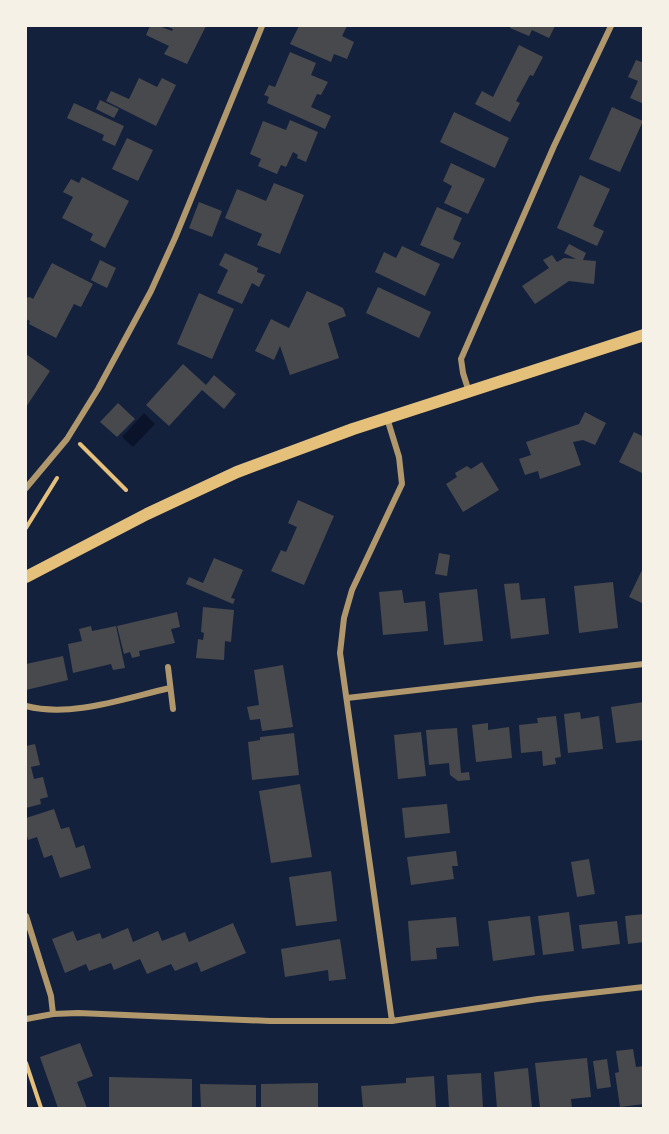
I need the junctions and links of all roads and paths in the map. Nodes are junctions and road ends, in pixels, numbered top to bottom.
1 (262, 26) edge
2 (610, 26) edge
3 (644, 335) edge
4 (469, 392) junction
5 (387, 417) junction
6 (67, 439) junction
7 (80, 443) junction
8 (74, 452) dead end
9 (62, 471) dead end
10 (26, 488) edge
11 (126, 490) dead end
12 (26, 528) edge
13 (26, 577) edge
14 (644, 664) edge
15 (168, 667) dead end
16 (170, 688) junction
17 (347, 698) junction
18 (26, 706) edge
19 (173, 709) dead end
20 (26, 916) edge
21 (644, 987) edge
22 (53, 1014) junction
23 (26, 1020) edge
24 (392, 1021) junction
25 (26, 1064) edge
26 (41, 1108) edge

1 - 6 street
2 - 4 street
3 - 4 main road
4 - 5 main road
5 - 13 main road
5 - 17 street
6 - 7 path
6 - 10 street
7 - 8 path
7 - 11 path
9 - 12 path
14 - 17 street
15 - 16 street
16 - 18 street
16 - 19 street
17 - 24 street
20 - 22 street
21 - 24 street
22 - 23 street
22 - 24 street
25 - 26 path

